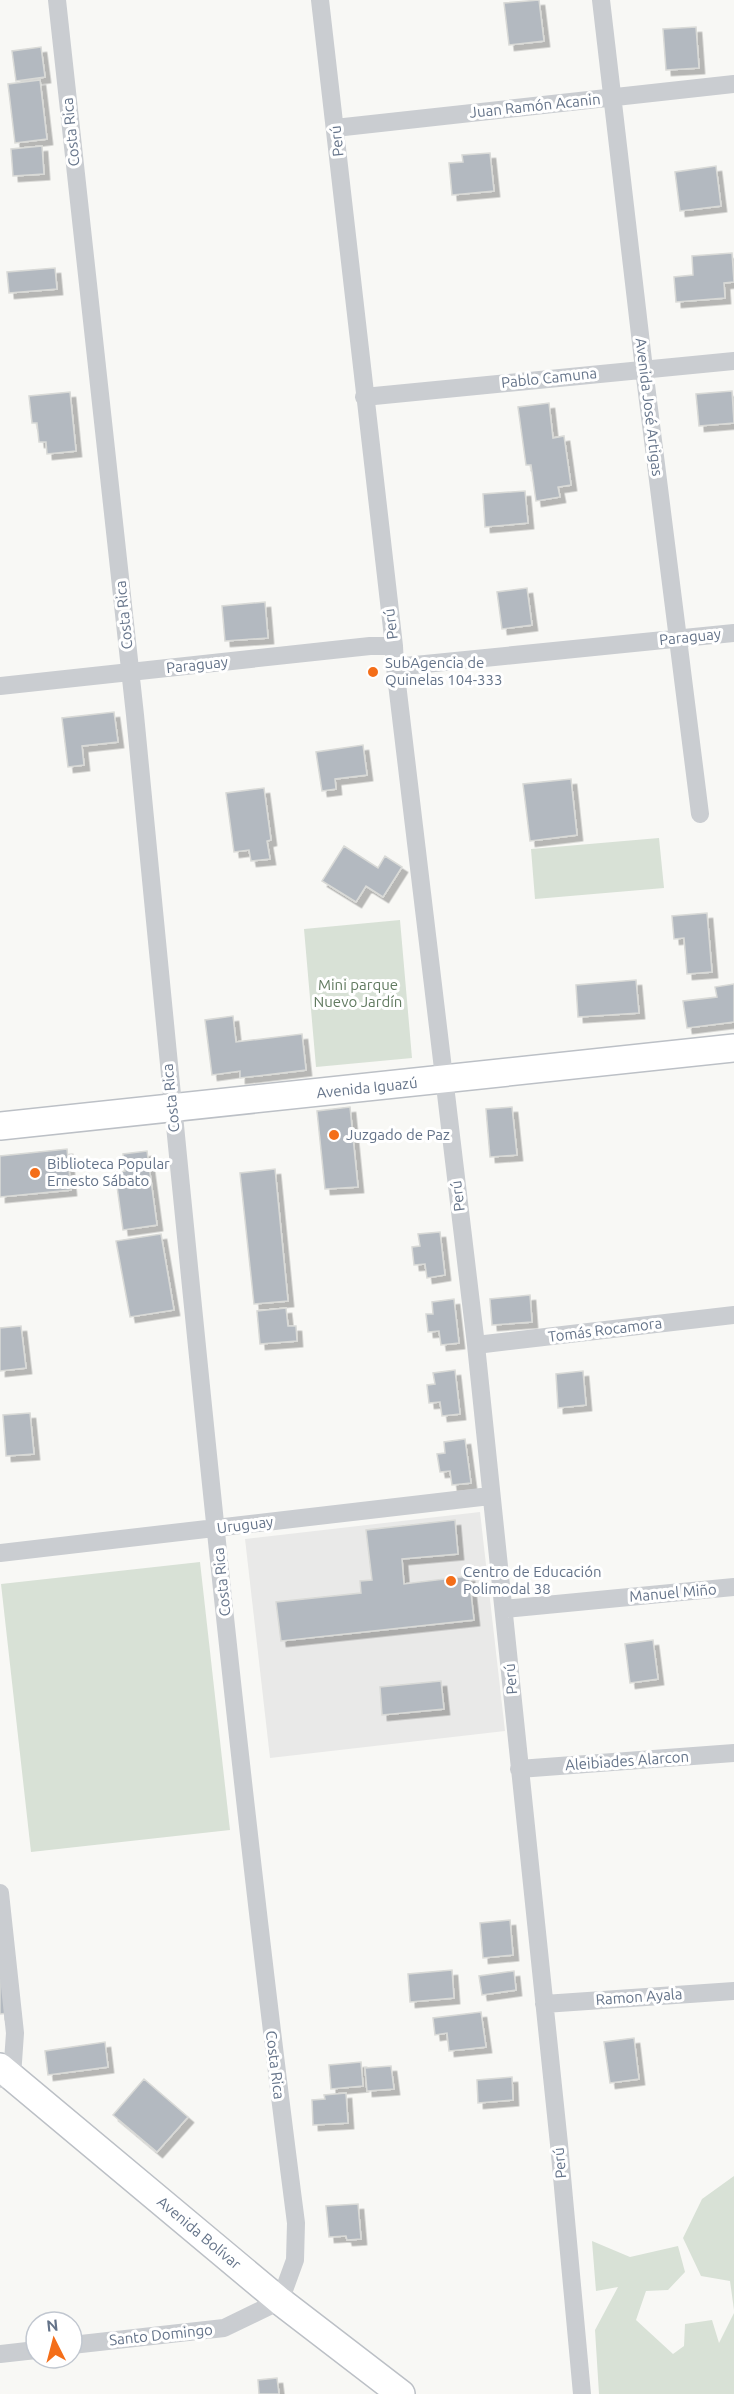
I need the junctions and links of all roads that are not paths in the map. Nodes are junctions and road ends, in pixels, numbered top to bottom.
1 (57, 0) edge
2 (320, 0) edge
3 (601, 0) edge
4 (734, 84) edge
5 (611, 97) junction
6 (335, 128) junction
7 (734, 361) edge
8 (644, 369) junction
9 (364, 397) junction
10 (734, 633) edge
11 (678, 638) junction
12 (394, 646) junction
13 (394, 667) junction
14 (130, 672) junction
15 (0, 686) edge
16 (700, 814) dead end
17 (734, 1048) edge
18 (444, 1080) junction
19 (172, 1107) junction
20 (0, 1126) edge
21 (734, 1315) edge
22 (476, 1345) junction
23 (490, 1496) junction
24 (216, 1529) junction
25 (0, 1554) edge
26 (734, 1587) edge
27 (504, 1609) junction
28 (734, 1753) edge
29 (519, 1769) junction
30 (0, 1893) edge
31 (734, 1991) edge
32 (544, 2004) junction
33 (4, 2074) edge
34 (280, 2301) junction
35 (84, 2344) edge
36 (24, 2351) edge
37 (0, 2354) edge
38 (401, 2394) edge
39 (582, 2394) edge

1 - 14 street, Costa Rica
2 - 6 street, Perú
3 - 5 street, Avenida José Artigas
4 - 5 street, Juan Ramón Acanin
5 - 6 street, Juan Ramón Acanin
5 - 8 street, Avenida José Artigas
6 - 9 street, Perú
7 - 8 street, Pablo Camuna
8 - 9 street, Pablo Camuna
8 - 11 street, Avenida José Artigas
9 - 12 street, Perú
10 - 11 street, Paraguay
11 - 13 street, Paraguay
11 - 16 street, Avenida José Artigas
12 - 13 street, Perú
12 - 14 street, Paraguay
13 - 18 street, Perú
14 - 15 street, Paraguay
14 - 19 street, Costa Rica
17 - 18 main road, Avenida Iguazú
18 - 19 main road, Avenida Iguazú
18 - 22 street, Perú
19 - 20 main road, Avenida Iguazú
19 - 24 street, Costa Rica
21 - 22 street, Tomás Rocamora
22 - 23 street, Perú
23 - 24 street, Uruguay
23 - 27 street, Perú
24 - 25 street, Uruguay
24 - 34 street, Costa Rica
26 - 27 street, Manuel Miño
27 - 29 street, Perú
28 - 29 street, Aleibiades Alarcon
29 - 32 street, Perú
30 - 33 street
31 - 32 street, Ramon Ayala
32 - 39 street, Perú
33 - 34 main road, Avenida Bolívar
34 - 35 street, Santo Domingo
34 - 38 main road, Avenida Bolívar
36 - 37 street

